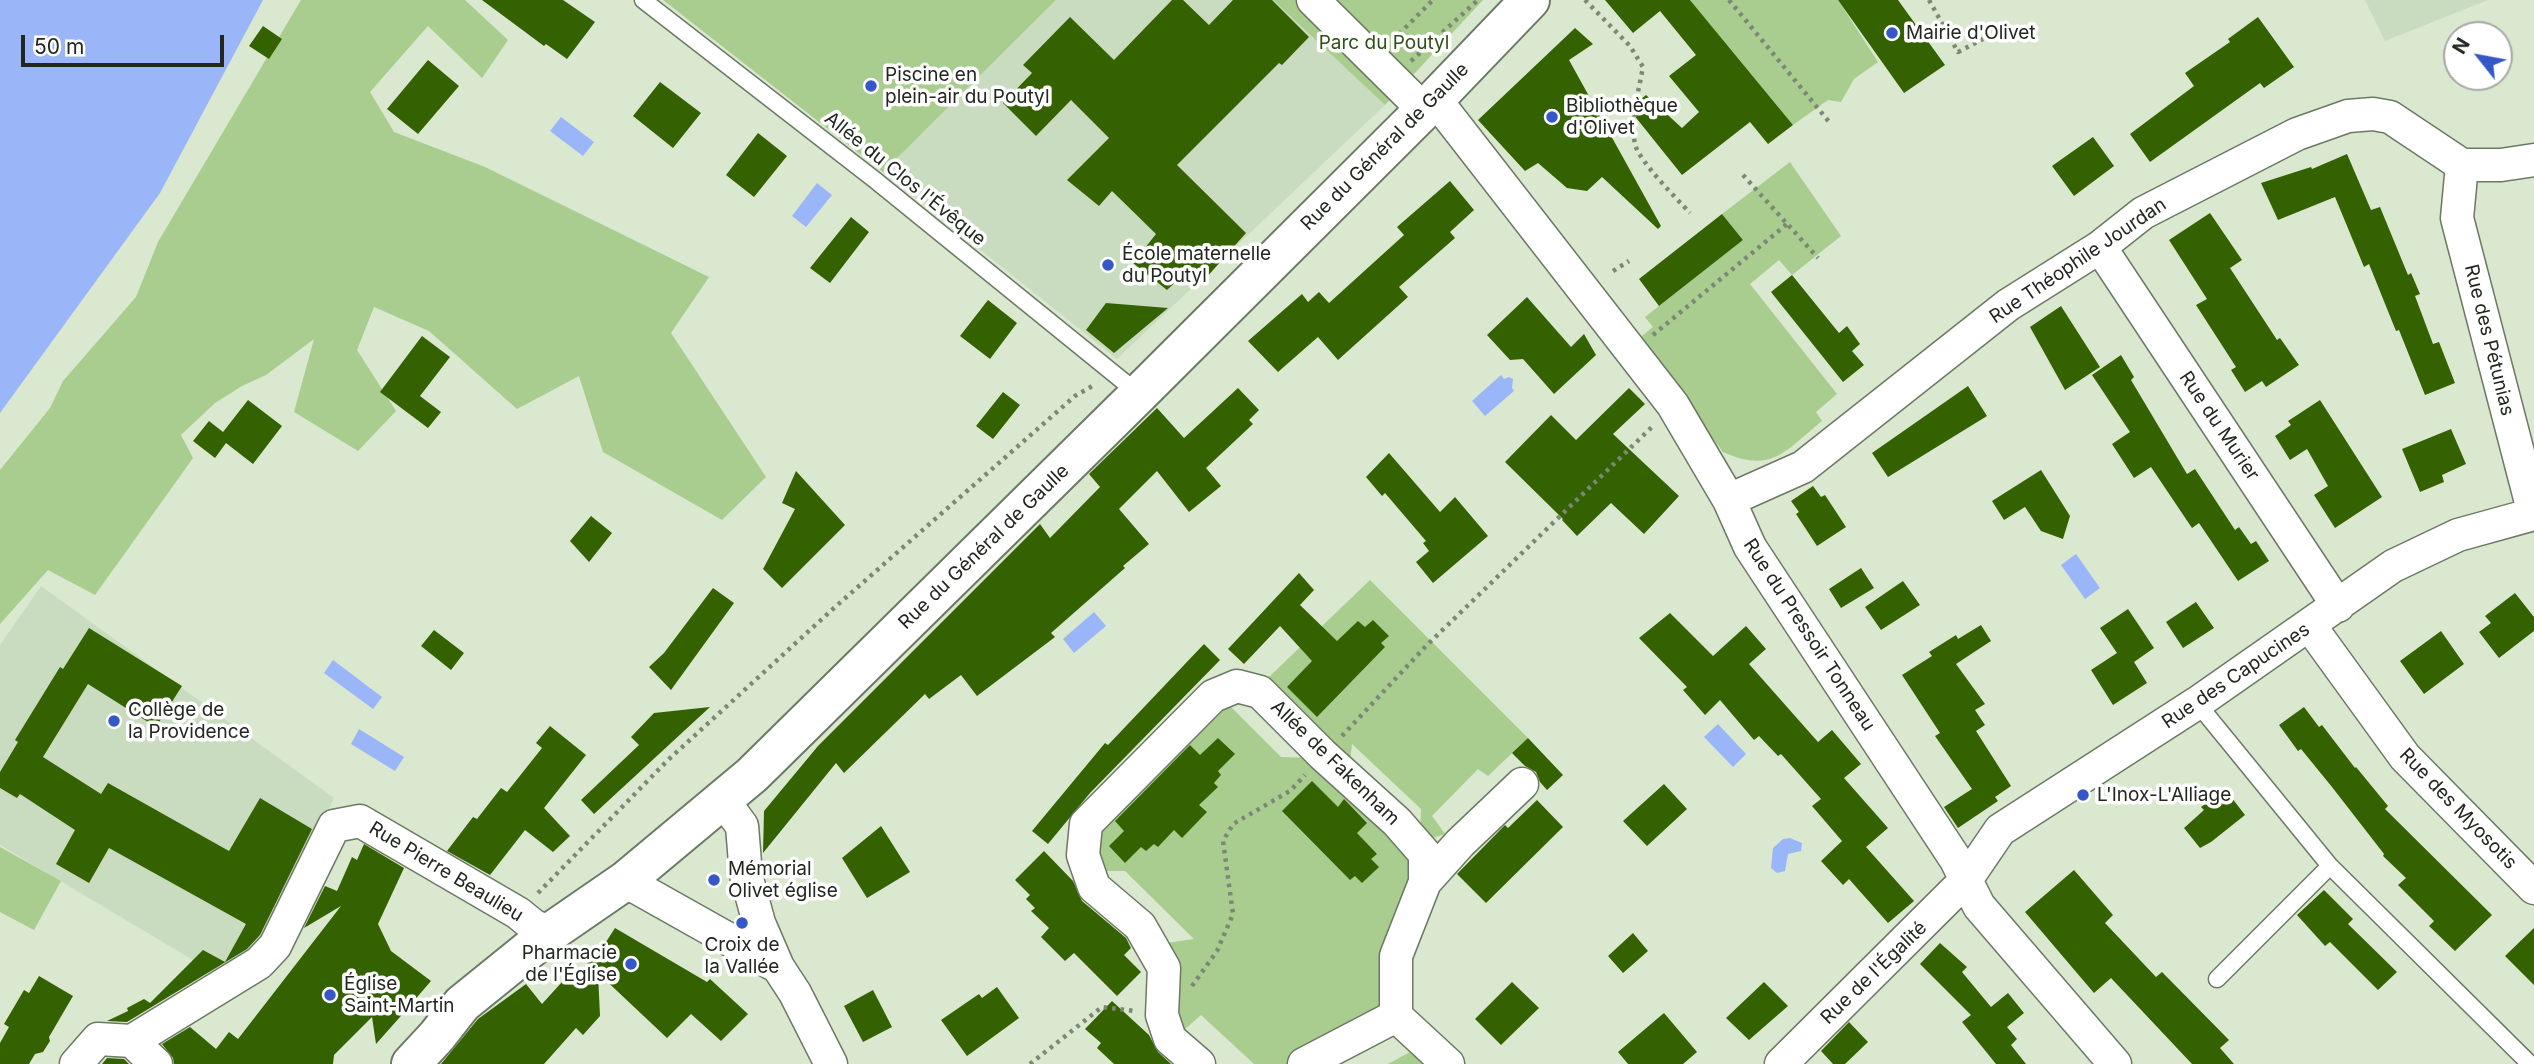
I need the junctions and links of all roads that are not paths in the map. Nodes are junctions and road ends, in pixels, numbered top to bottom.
1 (643, 0) edge
2 (1313, 0) edge
3 (1530, 0) edge
4 (1429, 104) junction
5 (2534, 160) edge
6 (2462, 165) junction
7 (2100, 247) junction
8 (1126, 384) junction
9 (1729, 500) junction
10 (2534, 514) edge
11 (2338, 606) junction
12 (2310, 626) junction
13 (2197, 703) junction
14 (1522, 784) dead end
15 (723, 800) junction
16 (2330, 866) junction
17 (1966, 880) junction
18 (625, 881) junction
19 (1425, 882) junction
20 (2534, 888) edge
21 (551, 932) junction
22 (778, 967) junction
23 (2217, 979) dead end
24 (1395, 1016) junction
25 (132, 1041) junction
26 (76, 1064) edge
27 (156, 1064) edge
28 (411, 1064) edge
29 (831, 1064) edge
30 (1199, 1064) edge
31 (1304, 1064) edge
32 (1448, 1064) edge
33 (1781, 1064) edge
34 (2115, 1064) edge
35 (2530, 1064) edge

1 - 8 lane, Allée du Clos l'Évêque
2 - 4 street, Rue du Pressoir Tonneau
3 - 4 main road, Rue du Général de Gaulle
4 - 8 main road, Rue du Général de Gaulle
4 - 9 street, Rue du Pressoir Tonneau
5 - 6 street
6 - 7 street, Rue Théophile Jourdan
6 - 10 street, Rue des Pétunias
7 - 9 street, Rue Théophile Jourdan
7 - 11 street, Rue du Murier
8 - 15 main road, Rue du Général de Gaulle
9 - 17 street, Rue du Pressoir Tonneau
10 - 11 street, Rue des Capucines
11 - 12 street, Rue des Capucines
12 - 13 street, Rue des Capucines
12 - 20 street, Rue des Myosotis
13 - 16 lane
13 - 17 street, Rue des Capucines
14 - 19 street, Allée de Fakenham
15 - 18 main road, Rue du Général de Gaulle
15 - 22 street
16 - 23 lane
16 - 35 lane
17 - 33 street, Rue de l'Égalité
17 - 34 street, Rue du Pressoir Tonneau
18 - 21 main road, Rue du Général de Gaulle
18 - 22 street
19 - 24 street, Allée de Fakenham
19 - 30 street, Allée de Fakenham
21 - 25 street, Rue Pierre Beaulieu
21 - 28 main road, Rue du Général de Gaulle
22 - 29 street
24 - 31 street
24 - 32 street
25 - 26 street
25 - 27 street

